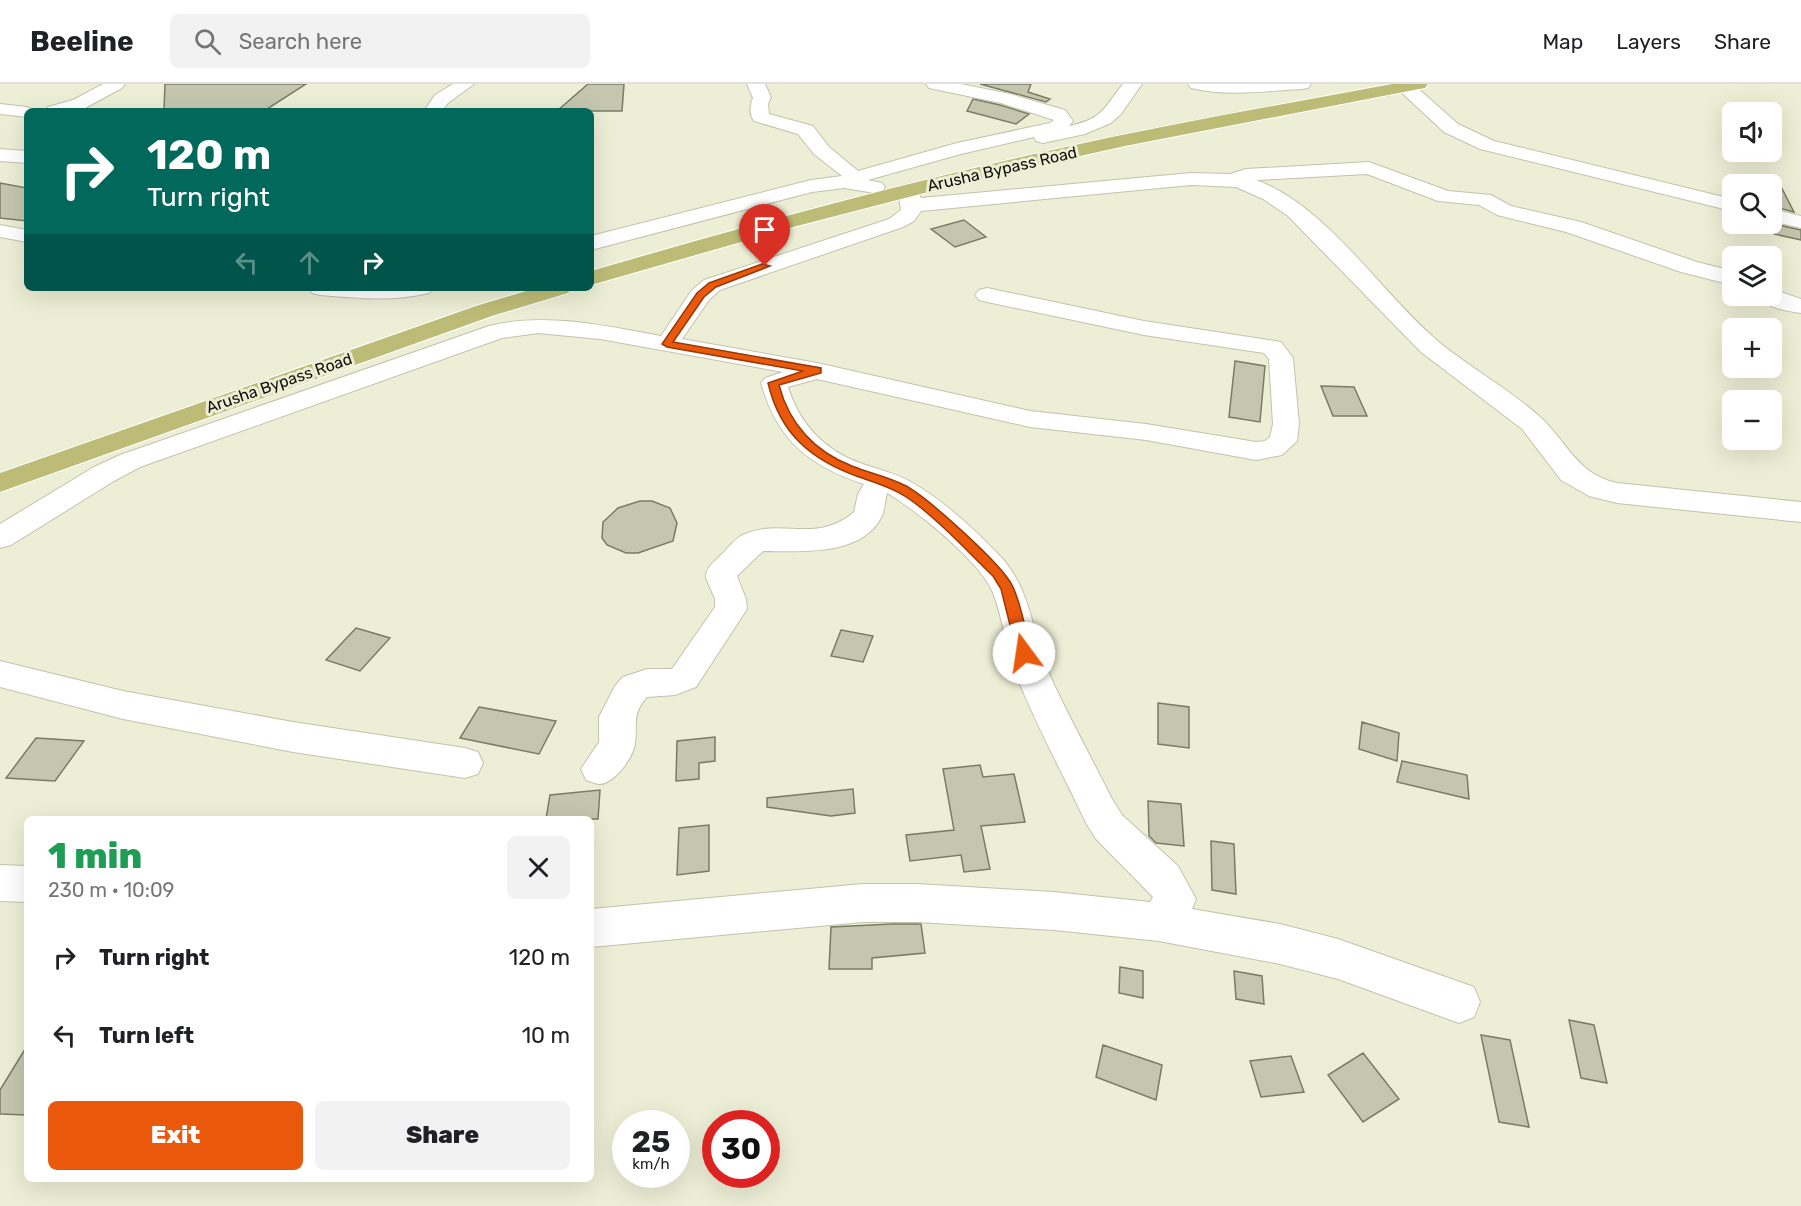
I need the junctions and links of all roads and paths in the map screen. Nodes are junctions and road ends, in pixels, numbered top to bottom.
1 (116, 84) edge
2 (465, 84) edge
3 (756, 84) edge
4 (935, 84) edge
5 (1133, 84) edge
6 (1197, 84) edge
7 (1302, 84) edge
8 (1407, 85) edge
9 (65, 108) edge
10 (435, 108) edge
11 (0, 109) edge
12 (24, 112) edge
13 (0, 155) edge
14 (24, 158) edge
15 (1233, 180) junction
16 (882, 189) junction
17 (1722, 203) edge
18 (1782, 217) edge
19 (1801, 222) edge
20 (0, 231) edge
21 (24, 235) edge
22 (594, 242) edge
23 (1722, 275) edge
24 (594, 278) edge
25 (358, 291) edge
26 (398, 291) edge
27 (550, 291) edge
28 (987, 295) dead end
29 (1782, 301) edge
30 (1801, 306) edge
31 (667, 344) junction
32 (817, 370) junction
33 (881, 480) junction
34 (0, 483) edge
35 (1801, 512) edge
36 (0, 538) edge
37 (0, 674) edge
38 (465, 763) dead end
39 (599, 769) dead end
40 (0, 883) edge
41 (24, 884) edge
42 (1159, 922) junction
43 (594, 928) edge
44 (1459, 1002) dead end

1 - 9 street
2 - 10 street
3 - 16 street
4 - 16 street
5 - 16 street
6 - 7 street
8 - 16 main road, Arusha Bypass Road
8 - 17 street
11 - 12 street
13 - 14 street
15 - 16 street
15 - 23 street
15 - 35 street
16 - 22 street
16 - 24 main road, Arusha Bypass Road
16 - 31 street
18 - 19 street
20 - 21 street
25 - 26 street
27 - 34 main road, Arusha Bypass Road
28 - 32 street
29 - 30 street
31 - 32 street
31 - 36 street
32 - 33 street
33 - 39 street
33 - 42 street
37 - 38 street
40 - 41 street
42 - 43 street
42 - 44 street

